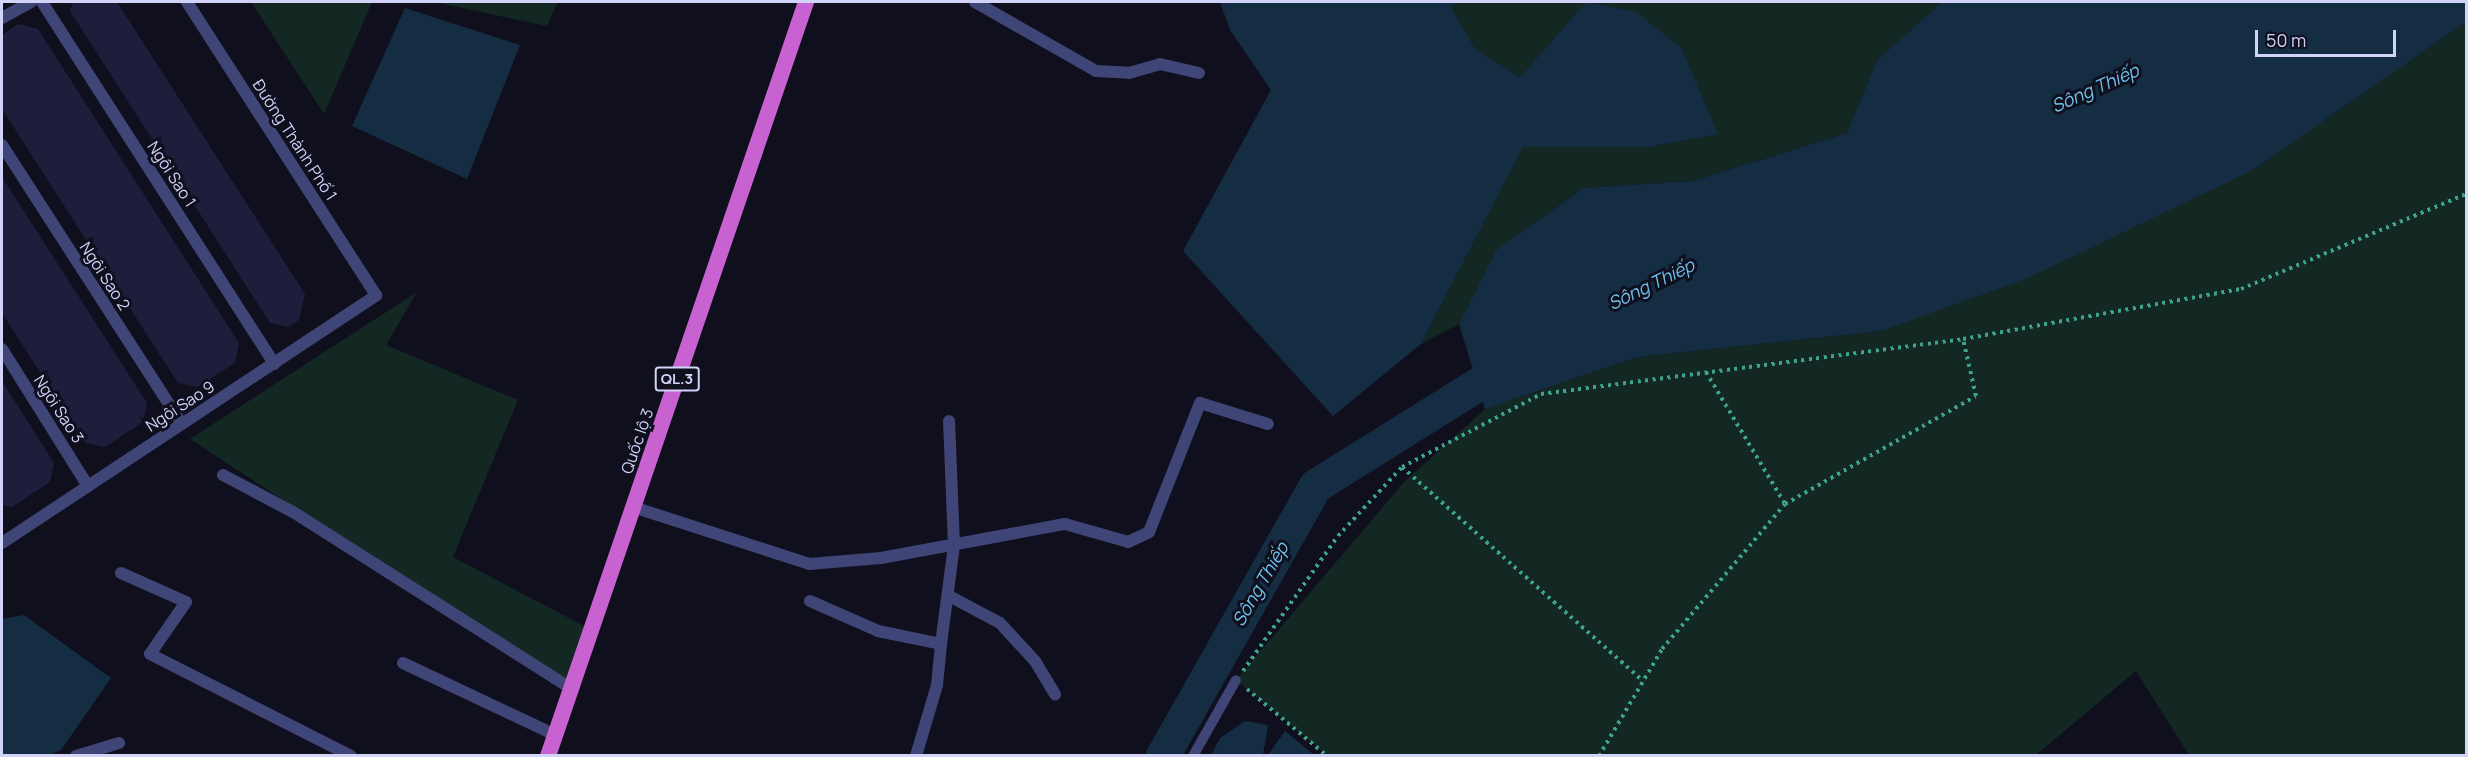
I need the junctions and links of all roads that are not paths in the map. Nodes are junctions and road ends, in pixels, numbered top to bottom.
1 (31, 2) edge
2 (42, 2) edge
3 (186, 2) edge
4 (806, 2) edge
5 (983, 3) edge
6 (2, 18) edge
7 (1199, 73) dead end
8 (2, 145) edge
9 (376, 296) joint
10 (2, 349) edge
11 (274, 364) junction
12 (949, 421) dead end
13 (182, 424) junction
14 (1268, 424) dead end
15 (223, 475) dead end
16 (88, 486) junction
17 (633, 507) junction
18 (2, 543) edge
19 (954, 545) junction
20 (121, 573) dead end
21 (951, 597) junction
22 (810, 601) dead end
23 (941, 644) junction
24 (403, 663) dead end
25 (1236, 680) road end
26 (569, 687) junction
27 (1055, 694) dead end
28 (555, 735) junction
29 (119, 743) dead end
30 (76, 756) edge
31 (351, 756) edge
32 (548, 756) edge
33 (916, 756) edge
34 (1192, 756) edge

1 - 6 street
2 - 11 street, Ngôi Sao 1
3 - 9 street, Đường Thành Phố 1
4 - 17 highway, Quốc lộ 3 / QL.3
5 - 7 street
8 - 13 street, Ngôi Sao 2
9 - 11 street, Ngôi Sao 9
10 - 16 street, Ngôi Sao 3
11 - 13 street, Ngôi Sao 9
12 - 19 street
13 - 16 street, Ngôi Sao 9
14 - 19 street
15 - 26 street
16 - 18 street, Ngôi Sao 9
17 - 19 street
17 - 26 highway, Quốc lộ 3 / QL.3
19 - 21 street
20 - 31 street
21 - 23 street
21 - 27 street
22 - 23 street
23 - 33 street
24 - 28 street
25 - 34 lane
26 - 28 highway, Quốc lộ 3 / QL.3
28 - 32 highway, Quốc lộ 3 / QL.3
29 - 30 street

